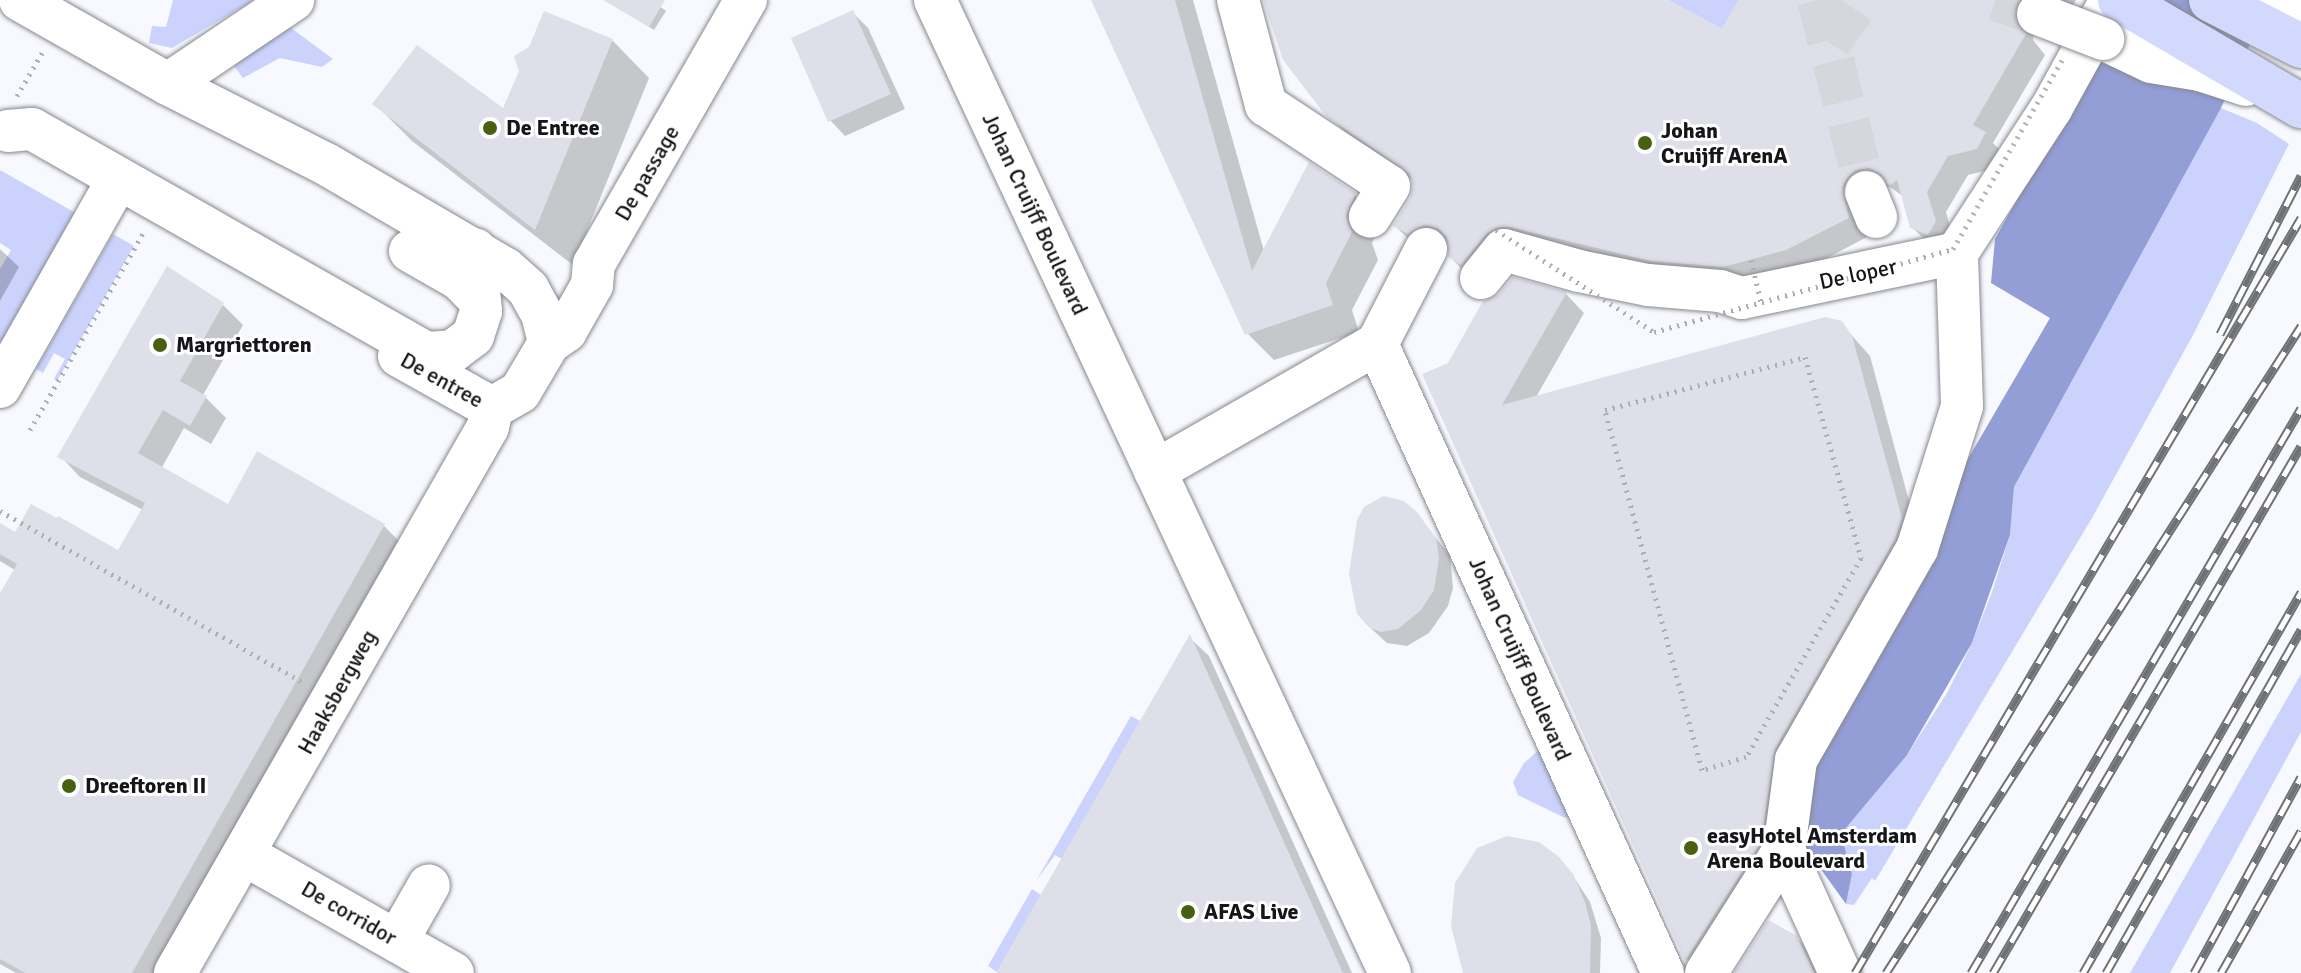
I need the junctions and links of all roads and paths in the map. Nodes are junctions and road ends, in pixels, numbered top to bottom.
1 (20, 0) edge
2 (293, 0) edge
3 (746, 0) edge
4 (935, 0) edge
5 (1238, 0) edge
6 (2111, 0) edge
7 (2120, 0) edge
8 (2211, 0) edge
9 (2274, 0) edge
10 (2038, 14) tunnel mouth
11 (61, 22) junction
12 (2301, 32) edge
13 (2301, 46) edge
14 (2064, 55) dead end
15 (168, 84) junction
16 (2295, 103) edge
17 (8, 118) edge
18 (112, 190) junction
19 (1370, 217) dead end
20 (1496, 230) dead end
21 (144, 232) dead end
22 (475, 249) junction
23 (1426, 249) dead end
24 (410, 251) dead end
25 (1957, 253) junction
26 (1751, 260) dead end
27 (594, 264) junction
28 (1481, 278) dead end
29 (528, 289) junction
30 (478, 298) junction
31 (1761, 302) junction
32 (549, 343) junction
33 (1377, 344) junction
34 (0, 387) edge
35 (492, 408) junction
36 (30, 430) dead end
37 (1155, 471) junction
38 (0, 511) edge
39 (334, 699) junction
40 (1702, 770) joint
41 (1784, 850) junction
42 (245, 855) junction
43 (429, 885) dead end
44 (397, 941) junction
45 (175, 973) edge
46 (453, 973) edge
47 (1390, 973) edge
48 (1663, 973) edge
49 (1706, 973) edge
50 (1840, 973) edge

1 - 11 street
2 - 15 street
3 - 27 street, De passage
4 - 37 street, Johan Cruijff Boulevard
5 - 19 street
6 - 25 street
7 - 16 main road
8 - 13 main road
9 - 12 street
10 - 16 street, bridge
11 - 15 street
11 - 17 path
14 - 31 path, bridge
15 - 22 street
17 - 18 street, De entree
17 - 30 street
18 - 34 street
18 - 35 street, De entree
20 - 31 path, bridge
21 - 36 path
22 - 29 street
22 - 30 street
23 - 33 street
24 - 30 street
25 - 28 street, De loper
25 - 41 street
26 - 31 path, bridge
27 - 29 street
27 - 32 street, De passage
29 - 32 street
32 - 35 street, De entree
33 - 37 street
33 - 48 street, Johan Cruijff Boulevard
35 - 39 street, Haaksbergweg
37 - 47 street, Johan Cruijff Boulevard
38 - 39 path
39 - 42 street, Haaksbergweg
40 - 40 path
41 - 49 street
41 - 50 street
42 - 44 street, De corridor
42 - 45 street, Haaksbergweg
43 - 44 street
44 - 46 street, De corridor

